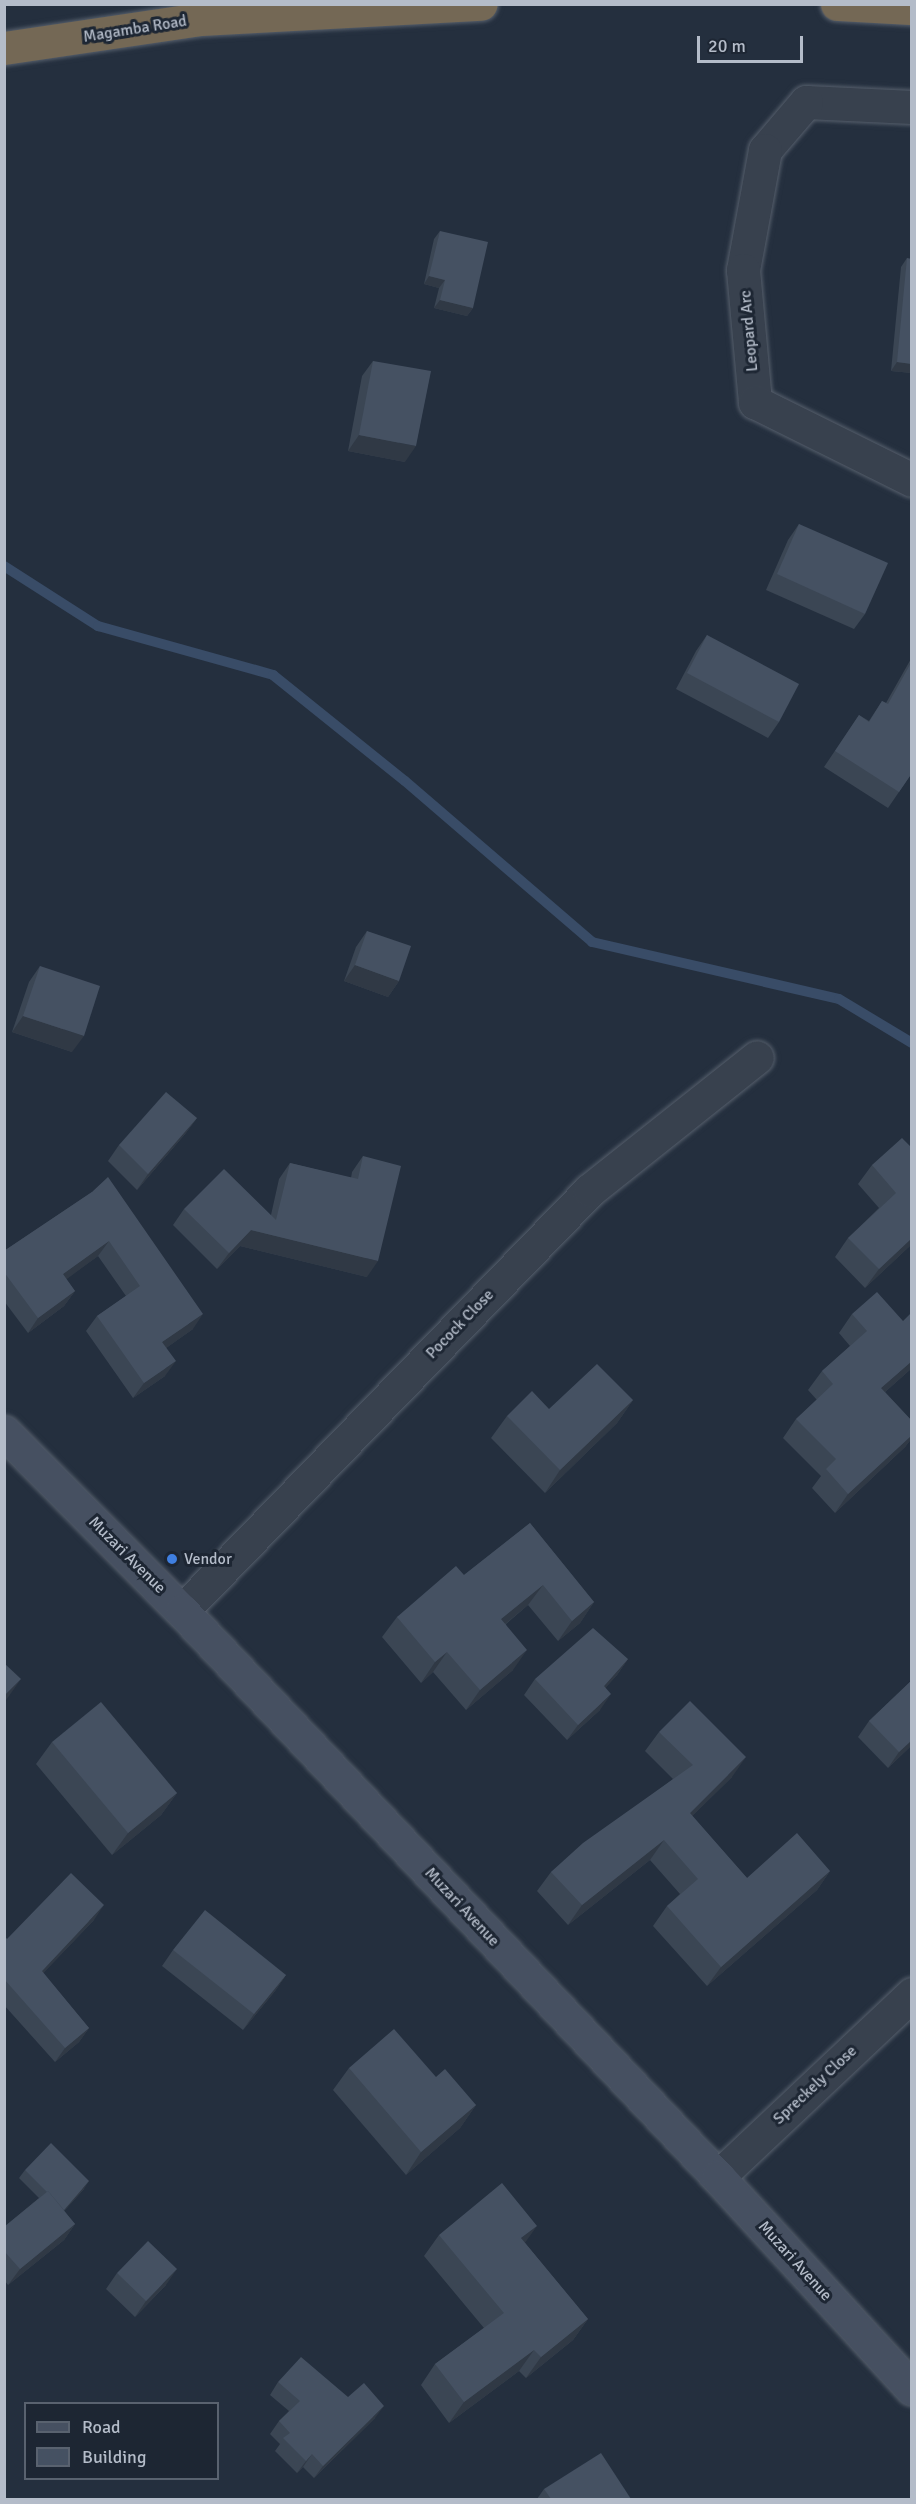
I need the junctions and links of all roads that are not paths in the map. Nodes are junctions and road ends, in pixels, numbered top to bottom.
1 (481, 4) edge
2 (837, 4) edge
3 (912, 8) edge
4 (4, 48) edge
5 (912, 106) edge
6 (912, 480) edge
7 (757, 1057) dead end
8 (4, 1432) edge
9 (182, 1611) junction
10 (912, 1994) edge
11 (718, 2177) junction
12 (912, 2389) edge

1 - 4 highway, Magamba Road
2 - 3 highway
5 - 6 street, Leopard Arc
7 - 9 street, Pocock Close
8 - 9 street, Muzari Avenue
9 - 11 street, Muzari Avenue
10 - 11 street, Spreckely Close
11 - 12 street, Muzari Avenue

